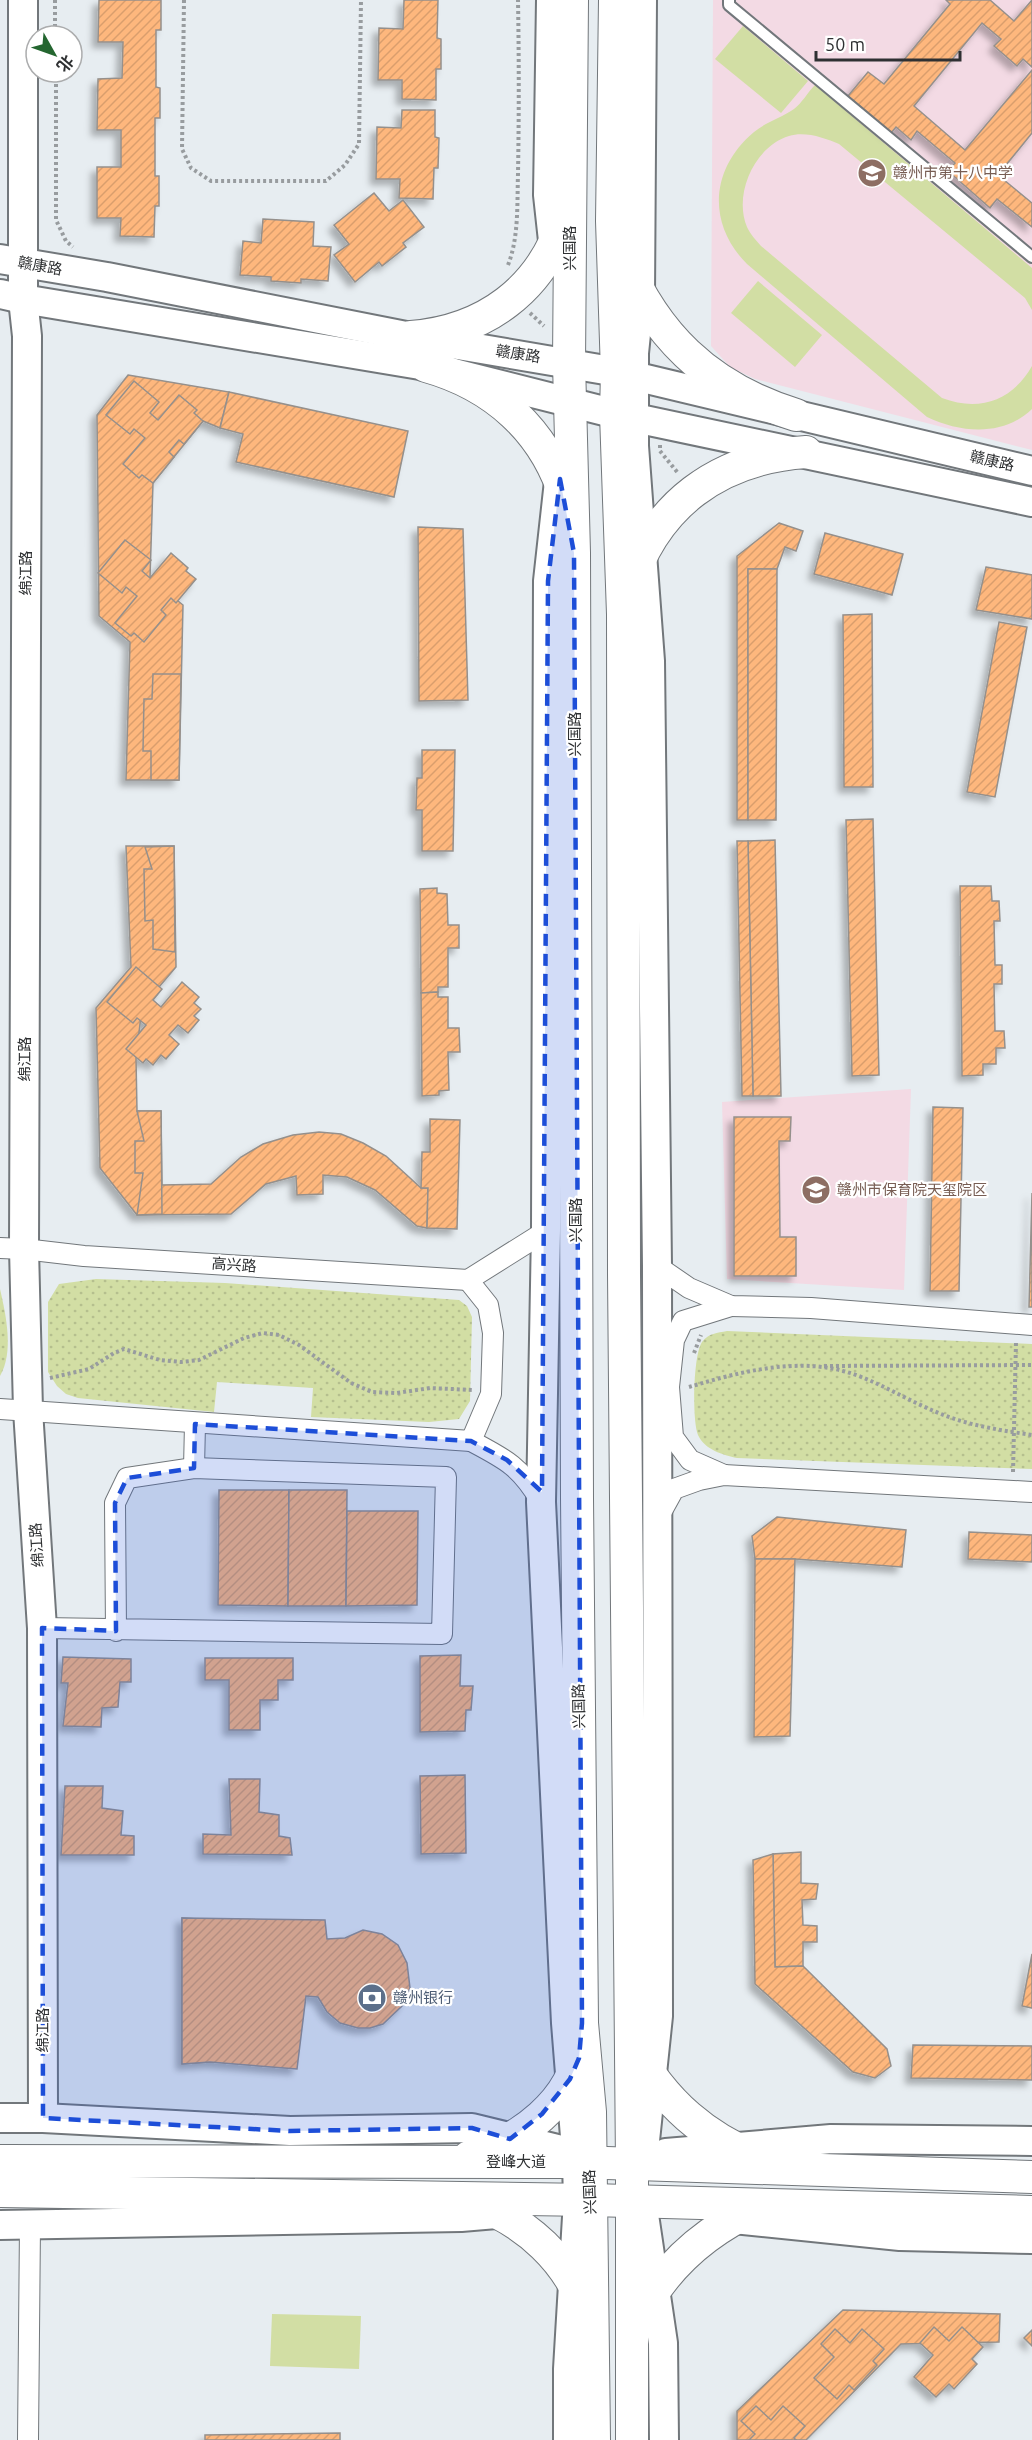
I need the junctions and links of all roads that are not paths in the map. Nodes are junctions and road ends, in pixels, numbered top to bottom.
1 (23, 0) edge
2 (551, 0) edge
3 (572, 0) edge
4 (615, 0) edge
5 (642, 0) edge
6 (729, 0) edge
7 (571, 192) junction
8 (612, 221) junction
9 (554, 246) junction
10 (1032, 257) edge
11 (12, 261) edge
12 (640, 295) junction
13 (12, 296) edge
14 (411, 337) junction
15 (566, 362) junction
16 (426, 366) junction
17 (626, 374) junction
18 (567, 402) junction
19 (796, 415) junction
20 (625, 416) junction
21 (806, 452) junction
22 (1032, 471) edge
23 (560, 479) junction
24 (1032, 502) edge
25 (574, 554) junction
26 (641, 555) junction
27 (623, 614) junction
28 (546, 1231) junction
29 (12, 1248) edge
30 (657, 1266) junction
31 (468, 1280) junction
32 (731, 1306) junction
33 (1024, 1330) edge
34 (0, 1409) edge
35 (28, 1410) junction
36 (195, 1424) junction
37 (471, 1441) junction
38 (194, 1468) junction
39 (724, 1475) junction
40 (1032, 1492) edge
41 (542, 1502) junction
42 (658, 1519) junction
43 (42, 1628) junction
44 (116, 1631) junction
45 (582, 2024) junction
46 (631, 2044) junction
47 (651, 2076) junction
48 (571, 2077) junction
49 (0, 2118) edge
50 (43, 2118) junction
51 (510, 2139) junction
52 (1032, 2141) edge
53 (734, 2148) junction
54 (583, 2158) junction
55 (637, 2160) junction
56 (0, 2161) edge
57 (443, 2162) junction
58 (792, 2170) junction
59 (1032, 2177) edge
60 (0, 2191) edge
61 (455, 2198) junction
62 (585, 2204) junction
63 (637, 2205) junction
64 (746, 2212) junction
65 (1032, 2212) edge
66 (501, 2214) junction
67 (0, 2225) edge
68 (30, 2225) junction
69 (1032, 2238) edge
70 (573, 2284) junction
71 (653, 2291) junction
72 (592, 2330) junction
73 (632, 2331) junction
74 (28, 2440) edge
75 (568, 2440) edge
76 (594, 2440) edge
77 (632, 2440) edge
78 (664, 2440) edge

1 - 11 street, 绵江路
2 - 9 street
3 - 7 main road, 兴国路
4 - 8 main road
5 - 12 street
6 - 10 lane
7 - 9 main road
7 - 15 main road, 兴国路
8 - 12 main road
8 - 17 main road
9 - 14 main road
9 - 15 street
11 - 13 street, 绵江路
11 - 14 street, 赣康路
12 - 17 street
12 - 19 main road
13 - 16 street, 赣康路
13 - 29 street, 绵江路
14 - 15 street, 赣康路
15 - 17 street, 赣康路
15 - 18 main road, 兴国路
16 - 18 street, 赣康路
16 - 23 main road
17 - 19 street, 赣康路
17 - 20 main road
18 - 20 street, 赣康路
18 - 23 street
18 - 25 main road, 兴国路
19 - 22 street, 赣康路
20 - 21 street, 赣康路
20 - 26 street
20 - 27 main road
21 - 24 street, 赣康路
21 - 26 main road
23 - 25 main road
23 - 28 street
25 - 45 main road, 兴国路
26 - 27 main road
26 - 30 street
27 - 46 main road
28 - 31 street
28 - 41 street
29 - 31 street, 高兴路
29 - 35 street, 绵江路
30 - 32 street
30 - 42 street
31 - 37 street
32 - 33 street
32 - 39 street
34 - 35 street
35 - 36 street
35 - 43 street, 绵江路
36 - 37 street
36 - 38 street
37 - 41 street
38 - 44 street
38 - 44 street
39 - 40 street
39 - 42 street
41 - 48 street
42 - 47 street
43 - 44 street
43 - 50 street, 绵江路
45 - 48 main road
45 - 54 main road, 兴国路
46 - 47 main road
46 - 55 main road
47 - 53 main road
47 - 55 street
48 - 51 main road
48 - 54 street
49 - 50 street
50 - 51 street
51 - 54 street
51 - 57 main road
52 - 53 street
53 - 55 street
53 - 58 main road
54 - 55 main road, 登峰大道
54 - 57 main road, 登峰大道
54 - 62 main road, 兴国路
55 - 58 main road, 登峰大道
55 - 63 main road
56 - 57 main road, 登峰大道
58 - 59 main road, 登峰大道
60 - 61 main road
61 - 62 main road
61 - 66 main road
62 - 63 main road
62 - 66 street
62 - 70 street
62 - 72 main road, 兴国路
63 - 64 main road
63 - 71 street
63 - 73 main road
64 - 65 main road
64 - 69 street
64 - 71 main road
66 - 68 street
66 - 70 main road
67 - 68 street
68 - 74 street
70 - 72 main road
70 - 75 street
71 - 73 main road
71 - 78 street
72 - 76 main road, 兴国路
73 - 77 main road

